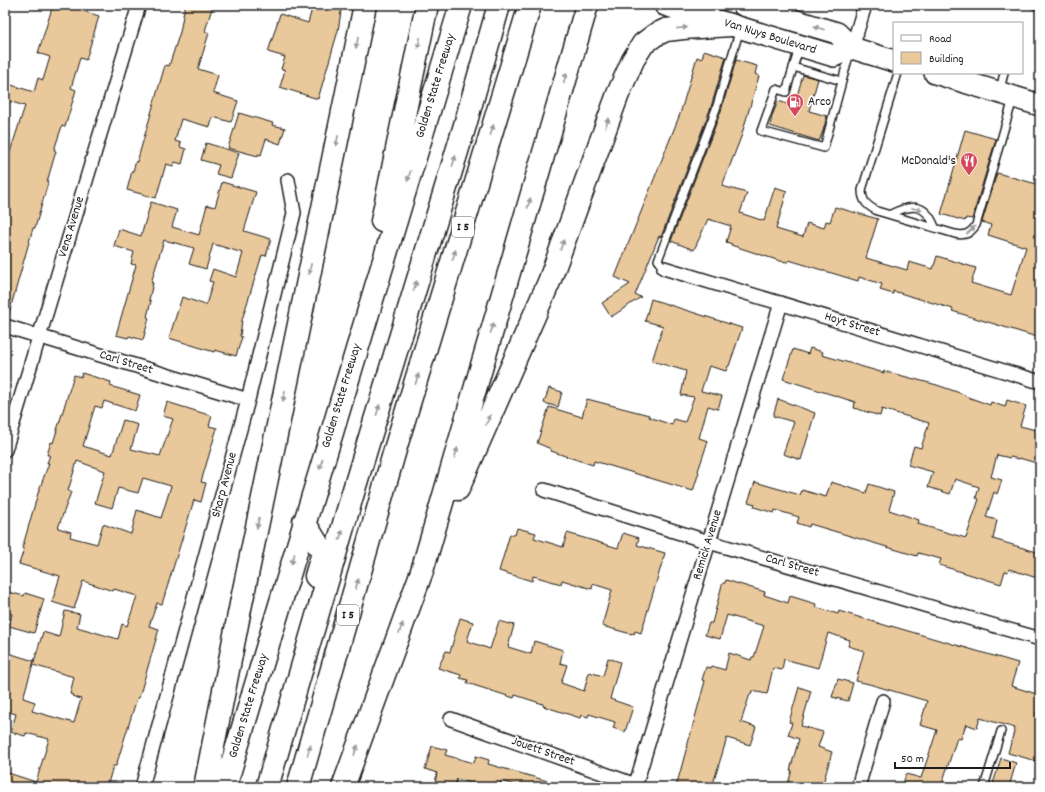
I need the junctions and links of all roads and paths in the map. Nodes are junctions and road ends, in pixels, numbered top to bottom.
1 (139, 5) edge
2 (365, 5) edge
3 (427, 5) edge
4 (461, 5) edge
5 (499, 5) edge
6 (587, 5) edge
7 (665, 5) edge
8 (743, 5) edge
9 (865, 5) edge
10 (1035, 5) edge
11 (1040, 6) edge
12 (529, 8) edge
13 (736, 26) junction
14 (800, 46) junction
15 (852, 48) junction
16 (893, 61) edge
17 (793, 67) junction
18 (898, 74) edge
19 (940, 74) edge
20 (842, 81) junction
21 (1006, 88) edge
22 (1040, 105) edge
23 (288, 180) dead end
24 (891, 214) junction
25 (936, 227) junction
26 (664, 268) joint
27 (781, 303) junction
28 (5, 326) edge
29 (39, 336) junction
30 (353, 360) junction
31 (1040, 382) edge
32 (248, 400) junction
33 (5, 450) edge
34 (544, 490) dead end
35 (304, 522) junction
36 (709, 542) junction
37 (422, 571) junction
38 (1040, 639) edge
39 (883, 701) dead end
40 (450, 720) dead end
41 (1001, 732) dead end
42 (635, 786) edge
43 (142, 787) edge
44 (205, 787) edge
45 (225, 787) edge
46 (255, 787) edge
47 (267, 787) edge
48 (298, 787) edge
49 (343, 787) edge
50 (858, 787) edge
51 (984, 787) edge

1 - 29 street, Vena Avenue
2 -> 44 highway
3 -> 30 highway
4 -> 30 highway, Golden State Freeway
47 -> 5 highway
37 -> 6 highway
7 - 13 main road, Van Nuys Boulevard
15 -> 8 main road, Van Nuys Boulevard
9 - 15 street
10 - 11 lane
48 -> 12 highway, I 5
13 - 14 main road, Van Nuys Boulevard
13 - 26 lane
37 -> 13 highway
14 - 15 main road, Van Nuys Boulevard
14 - 17 lane
15 - 16 main road, Van Nuys Boulevard
15 - 20 lane
17 - 20 lane
17 - 20 lane
18 - 24 lane
19 - 21 main road
21 - 22 main road
25 -> 21 lane
23 - 32 street, Sharp Avenue
24 - 25 lane
24 -> 25 lane
26 - 27 street, Hoyt Street
27 - 31 street, Hoyt Street
27 - 36 street, Remick Avenue
28 - 29 street, Carl Street
29 - 32 street, Carl Street
29 - 33 street, Vena Avenue
30 -> 35 highway, Golden State Freeway
32 - 43 street, Sharp Avenue
34 - 36 street, Carl Street
35 -> 45 highway, Golden State Freeway
35 - 46 highway
36 - 38 street, Carl Street
36 - 42 street, Remick Avenue
49 -> 37 highway
39 - 50 street
40 - 42 street, Jouett Street
41 - 51 lane

